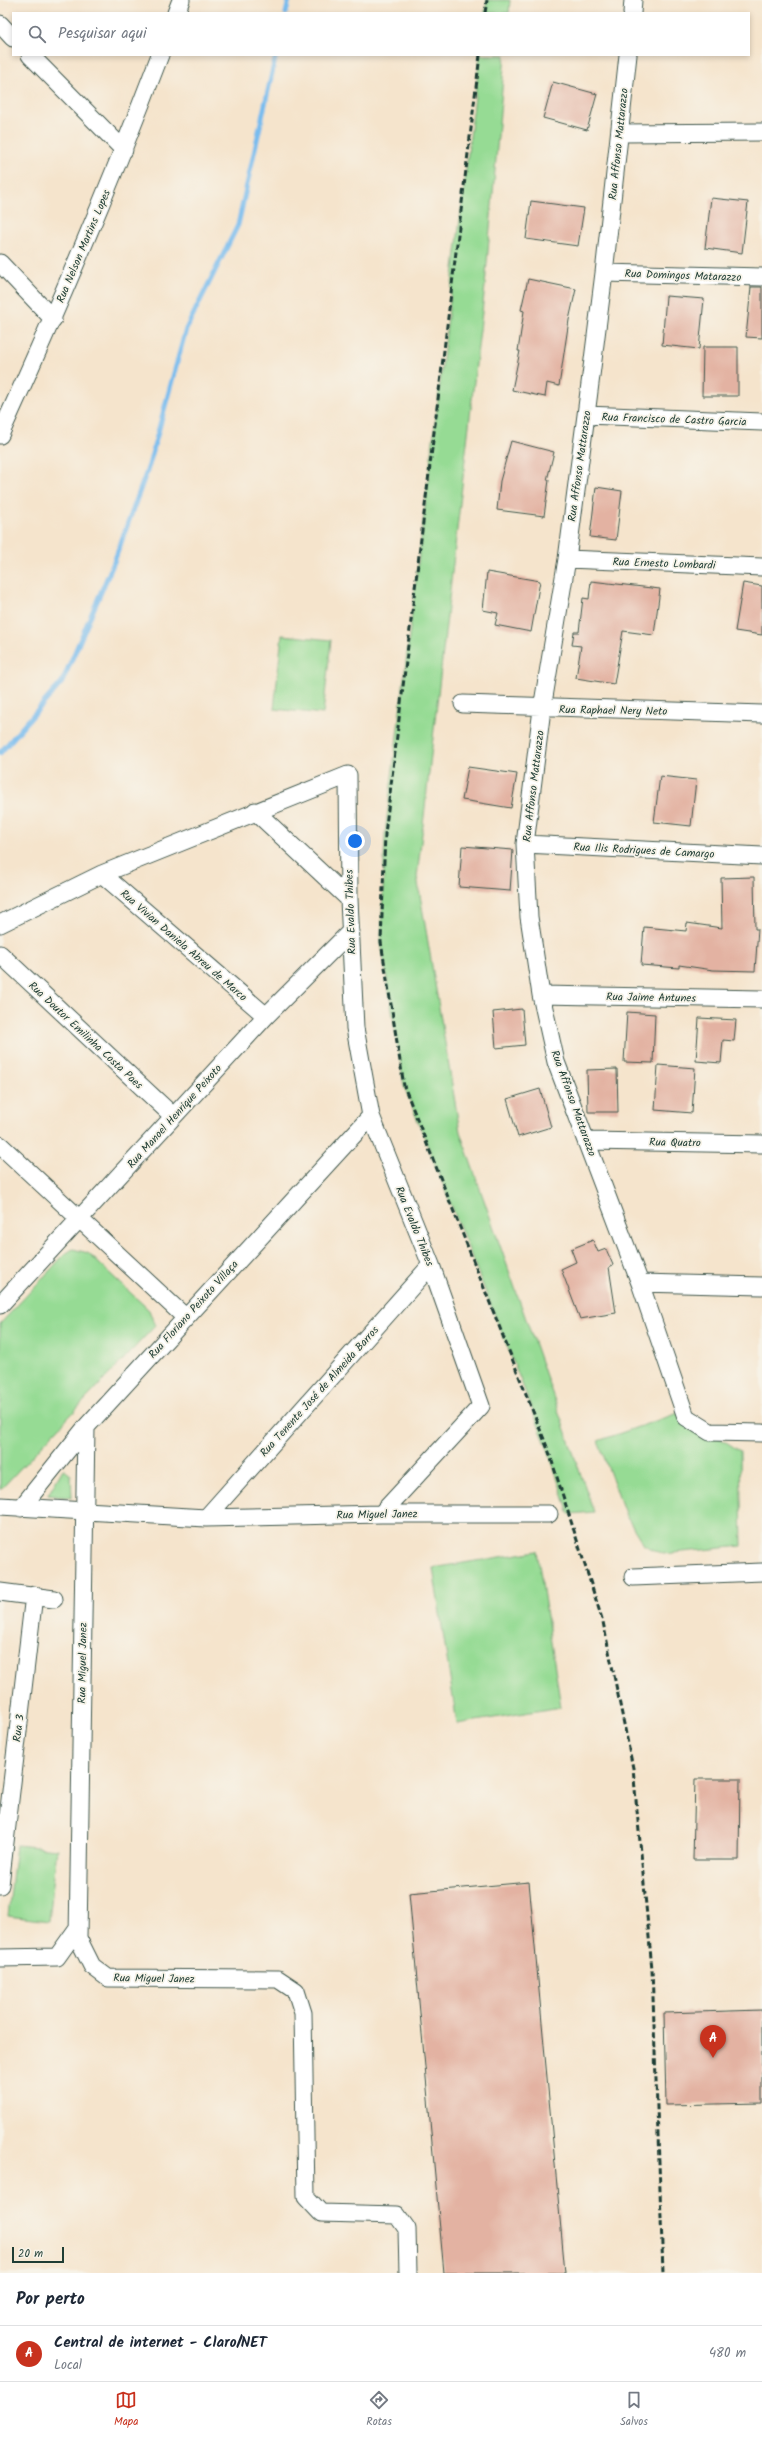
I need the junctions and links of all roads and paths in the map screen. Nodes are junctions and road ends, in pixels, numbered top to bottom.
1 (181, 0) edge
2 (633, 0) edge
3 (176, 12) edge
4 (632, 12) edge
5 (0, 24) edge
6 (12, 37) edge
7 (31, 56) edge
8 (160, 56) edge
9 (628, 56) edge
10 (620, 132) junction
11 (762, 132) edge
12 (124, 150) junction
13 (0, 263) edge
14 (604, 273) junction
15 (762, 277) edge
16 (53, 318) junction
17 (586, 415) junction
18 (762, 422) edge
19 (0, 435) edge
20 (567, 559) junction
21 (762, 567) edge
22 (463, 704) dead end
23 (542, 709) junction
24 (762, 714) edge
25 (255, 811) junction
26 (526, 844) junction
27 (762, 856) edge
28 (102, 874) junction
29 (349, 899) junction
30 (0, 924) edge
31 (351, 931) junction
32 (0, 954) edge
33 (541, 995) junction
34 (762, 998) edge
35 (266, 1016) junction
36 (173, 1116) junction
37 (371, 1116) junction
38 (588, 1141) junction
39 (762, 1144) edge
40 (0, 1145) edge
41 (80, 1220) junction
42 (432, 1265) junction
43 (640, 1283) junction
44 (762, 1286) edge
45 (0, 1305) edge
46 (185, 1317) junction
47 (86, 1427) junction
48 (762, 1433) edge
49 (0, 1506) edge
50 (21, 1508) junction
51 (84, 1511) junction
52 (381, 1514) junction
53 (549, 1514) dead end
54 (206, 1518) junction
55 (762, 1572) edge
56 (633, 1577) dead end
57 (0, 1592) edge
58 (34, 1595) junction
59 (54, 1599) dead end
60 (0, 1885) edge
61 (77, 1929) junction
62 (0, 1958) edge
63 (408, 2273) edge

1 - 3 street
2 - 4 street
5 - 6 street
7 - 12 street
8 - 12 street, Rua Nelson Martins Lopes
9 - 10 street, Rua Affonso Mattarazzo
10 - 11 street
10 - 14 street, Rua Affonso Mattarazzo
12 - 16 street, Rua Nelson Martins Lopes
13 - 16 street
14 - 15 street, Rua Domingos Matarazzo
14 - 17 street, Rua Affonso Mattarazzo
16 - 19 street, Rua Nelson Martins Lopes
17 - 18 street, Rua Francisco de Castro Garcia
17 - 20 street, Rua Affonso Mattarazzo
20 - 21 street, Rua Ernesto Lombardi
20 - 23 street, Rua Affonso Mattarazzo
22 - 23 street, Rua Raphael Nery Neto
23 - 24 street, Rua Raphael Nery Neto
23 - 26 street, Rua Affonso Mattarazzo
25 - 28 street, Rua Evaldo Thibes
25 - 29 street
25 - 29 street, Rua Evaldo Thibes
26 - 27 street, Rua Ilis Rodrigues de Camargo
26 - 33 street, Rua Affonso Mattarazzo
28 - 30 street, Rua Evaldo Thibes
28 - 35 street, Rua Vivian Daniela Abreu de Marco
29 - 31 street, Rua Evaldo Thibes
31 - 35 street, Rua Manoel Henrique Peixoto
31 - 37 street, Rua Evaldo Thibes
32 - 36 street, Rua Doutor Emilinha Costa Paes
33 - 34 street, Rua Jaime Antunes
33 - 38 street, Rua Affonso Mattarazzo
35 - 36 street, Rua Manoel Henrique Peixoto
36 - 41 street, Rua Manoel Henrique Peixoto
37 - 42 street, Rua Evaldo Thibes
37 - 46 street, Rua Floriano Peixoto Villaça
38 - 39 street, Rua Quatro
38 - 43 street, Rua Affonso Mattarazzo
40 - 41 street
41 - 45 street, Rua Manoel Henrique Peixoto
41 - 46 street
42 - 52 street, Rua Evaldo Thibes
42 - 54 street, Rua Tenente José de Almeida Barros
43 - 44 street
43 - 48 street, Rua Affonso Mattarazzo
46 - 47 street, Rua Floriano Peixoto Villaça
47 - 50 street, Rua Floriano Peixoto Villaça
47 - 51 street, Rua Miguel Janez
49 - 50 street, Rua Miguel Janez
50 - 51 street, Rua Miguel Janez
51 - 54 street, Rua Miguel Janez
51 - 61 street, Rua Miguel Janez
52 - 53 street, Rua Miguel Janez
52 - 54 street, Rua Miguel Janez
55 - 56 street
57 - 58 street
58 - 59 street
58 - 60 street, Rua 3
61 - 62 street
61 - 63 street, Rua Miguel Janez

